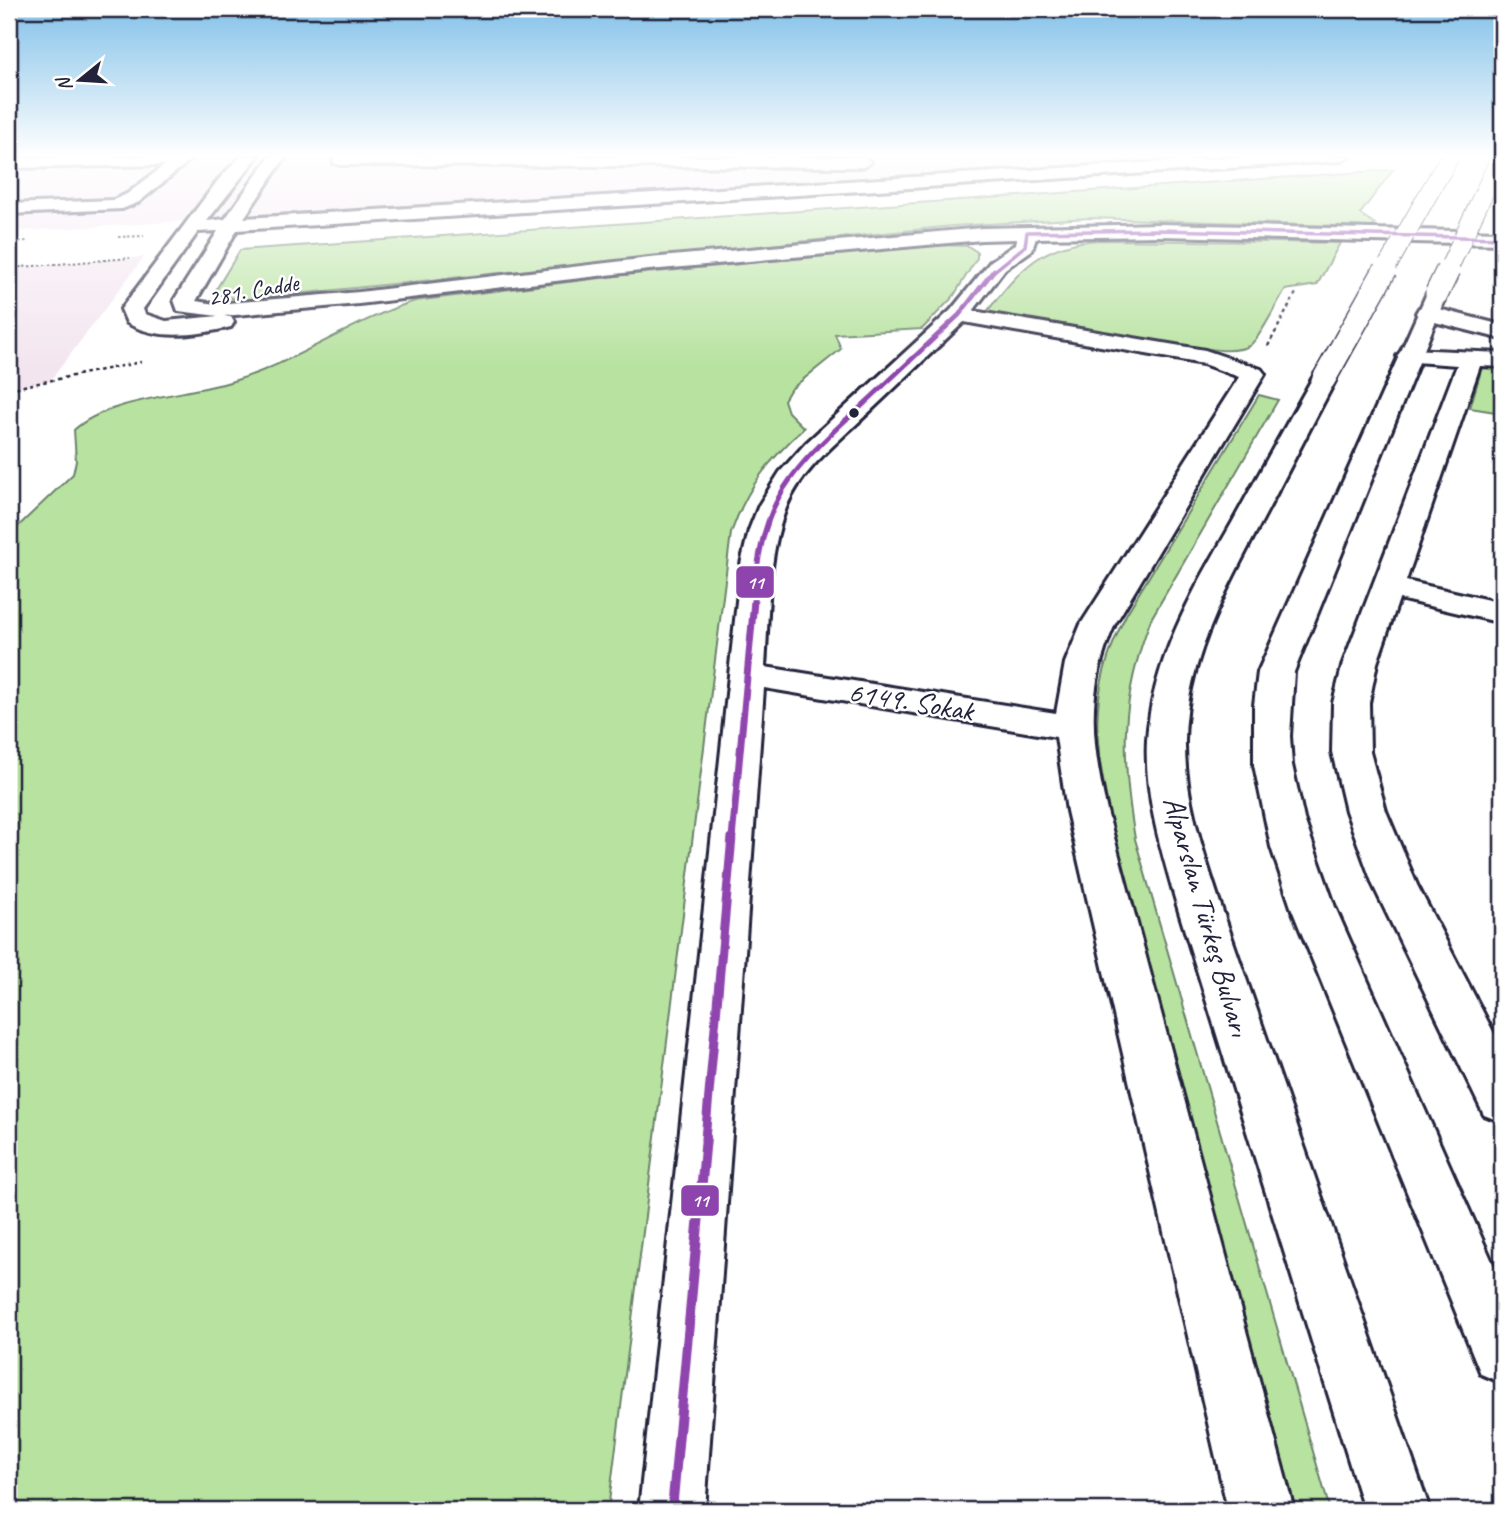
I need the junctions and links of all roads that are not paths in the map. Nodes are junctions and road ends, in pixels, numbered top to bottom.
1 (192, 227) edge
2 (232, 227) edge
3 (1410, 227) edge
4 (1468, 227) edge
5 (1027, 232) junction
6 (1502, 238) edge
7 (990, 250) junction
8 (359, 298) junction
9 (1432, 303) junction
10 (958, 315) junction
11 (1502, 332) edge
12 (1409, 356) junction
13 (1487, 359) edge
14 (1388, 587) junction
15 (1502, 613) edge
16 (748, 675) junction
17 (1074, 728) junction
18 (1502, 1099) edge
19 (1502, 1353) edge
20 (672, 1510) edge
21 (1261, 1510) edge
22 (1397, 1510) edge

1 - 8 main road, 281. Cadde
2 - 8 main road, 281. Cadde
3 - 22 main road, Alparslan Türkeş Bulvarı, bridge
4 - 9 main road, bridge
5 - 6 main road
5 - 7 main road
5 - 7 main road
7 - 8 main road
7 - 10 main road
9 - 11 main road
9 - 12 main road
10 - 16 main road
10 - 17 main road
12 - 13 main road
12 - 19 main road
13 - 14 main road
14 - 15 main road
14 - 18 main road
16 - 17 main road, 6149. Sokak
16 - 20 main road
17 - 21 main road

